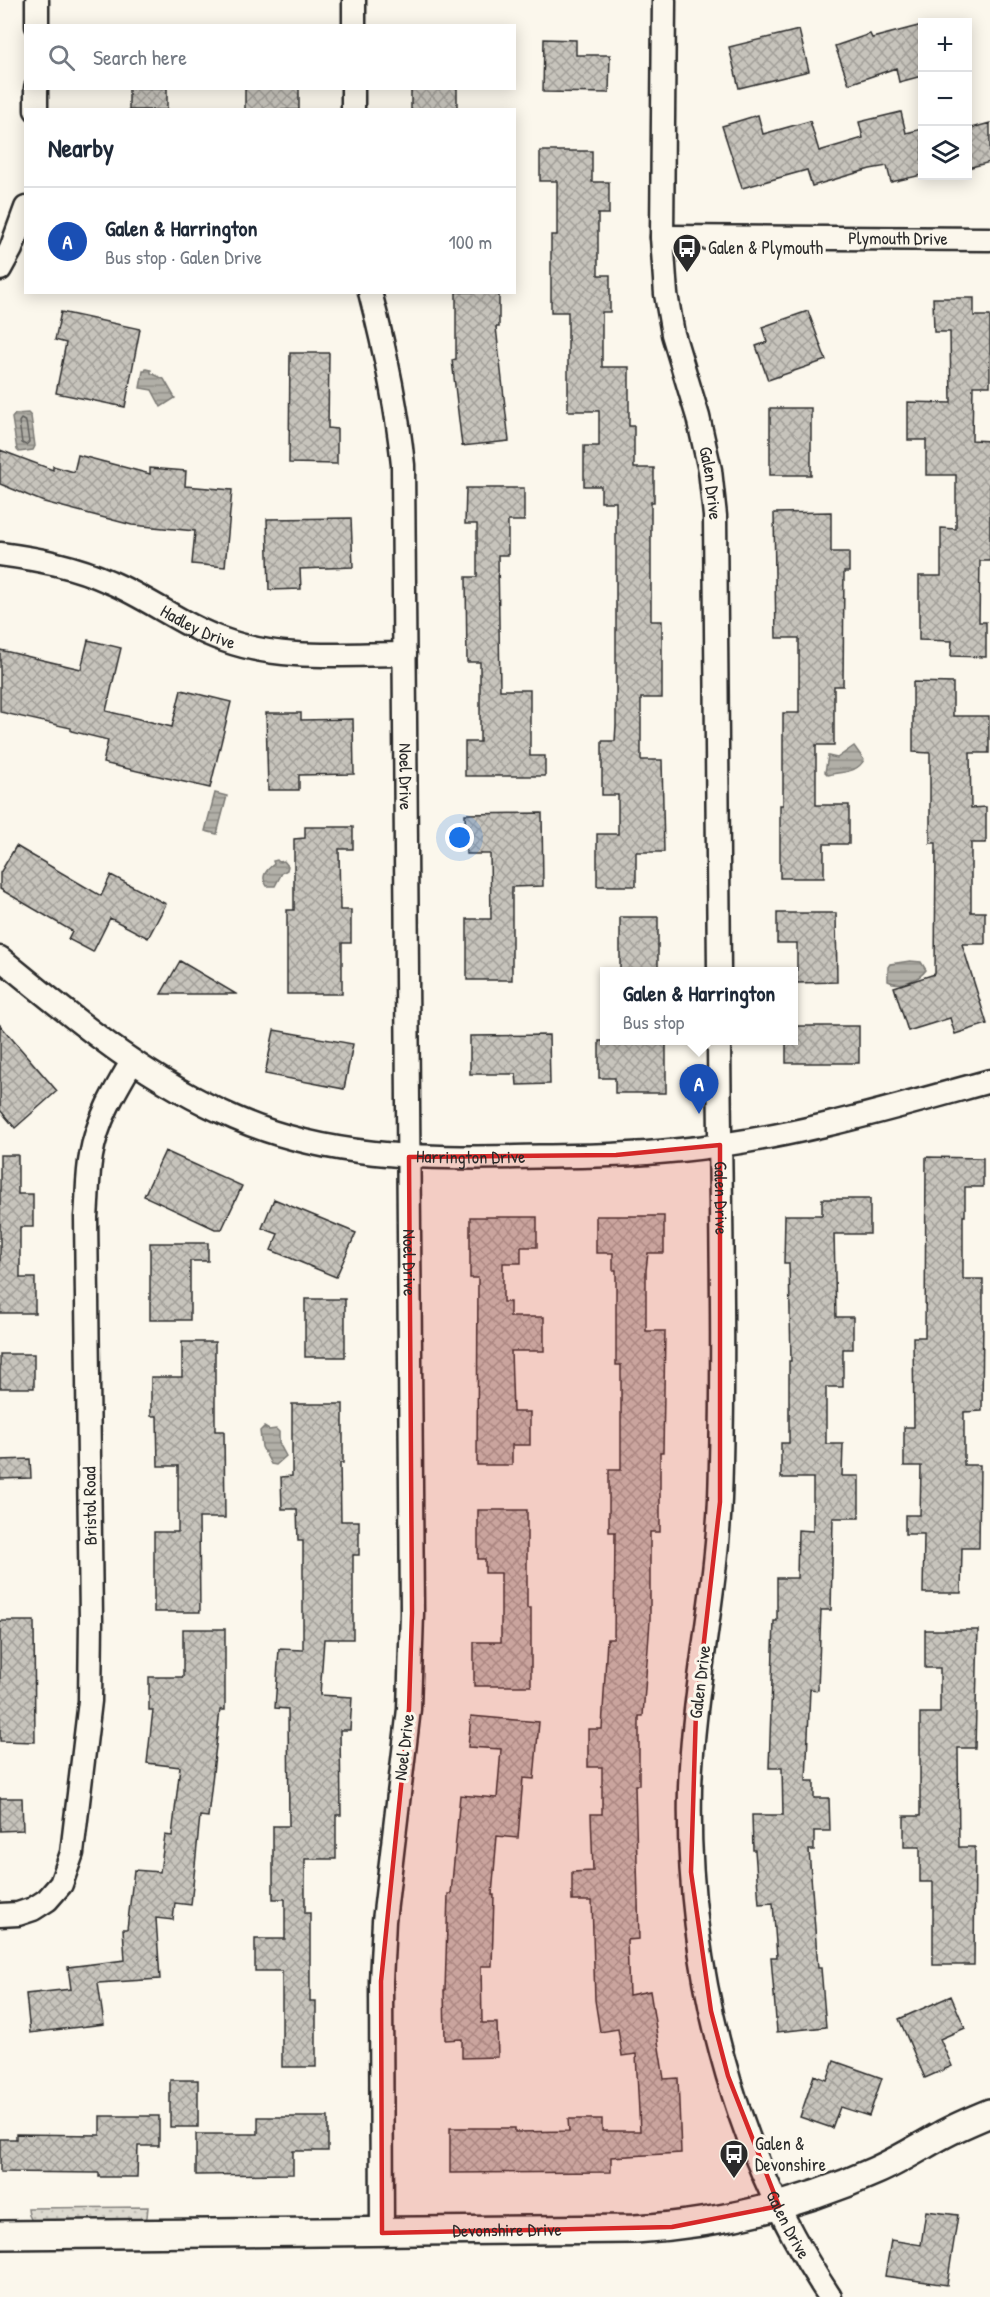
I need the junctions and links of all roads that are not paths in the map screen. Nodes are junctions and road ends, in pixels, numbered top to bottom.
1 (37, 0) edge
2 (354, 0) edge
3 (664, 0) edge
4 (37, 24) edge
5 (354, 24) edge
6 (36, 90) edge
7 (353, 90) edge
8 (36, 108) edge
9 (353, 108) edge
10 (24, 213) edge
11 (662, 237) junction
12 (990, 239) edge
13 (0, 269) edge
14 (371, 294) edge
15 (0, 554) edge
16 (405, 654) junction
17 (0, 958) edge
18 (718, 967) edge
19 (719, 1045) edge
20 (132, 1062) junction
21 (990, 1081) edge
22 (720, 1145) junction
23 (409, 1157) junction
24 (0, 1915) edge
25 (990, 2112) edge
26 (779, 2206) junction
27 (382, 2233) junction
28 (0, 2235) edge
29 (830, 2297) edge

1 - 4 street
2 - 5 street
3 - 11 street, Galen Drive
6 - 8 street
7 - 9 street
10 - 13 street
11 - 12 street, Plymouth Drive
11 - 18 street, Galen Drive
14 - 16 street, Noel Drive
15 - 16 street, Hadley Drive
16 - 23 street, Noel Drive
17 - 20 street, Harrington Drive
19 - 22 street, Galen Drive
20 - 23 street, Harrington Drive
20 - 24 street, Bristol Road
21 - 22 street, Harrington Drive
22 - 23 street, Harrington Drive
22 - 26 street, Galen Drive
23 - 27 street, Noel Drive
25 - 26 street, Devonshire Drive
26 - 27 street, Devonshire Drive
26 - 29 street, Galen Drive
27 - 28 street, Devonshire Drive

